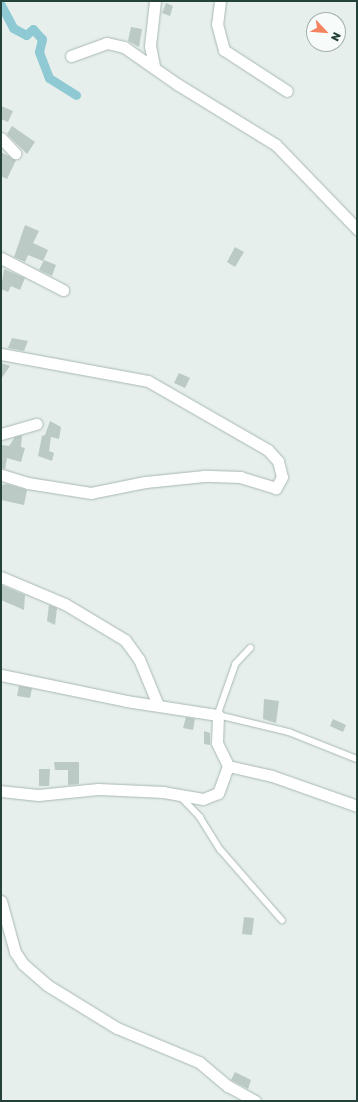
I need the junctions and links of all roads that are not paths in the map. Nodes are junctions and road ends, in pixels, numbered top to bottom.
1 (155, 1) edge
2 (220, 1) edge
3 (71, 56) dead end
4 (154, 66) junction
5 (287, 91) dead end
6 (2, 143) edge
7 (15, 153) dead end
8 (357, 229) edge
9 (1, 258) edge
10 (63, 290) dead end
11 (1, 354) edge
12 (37, 424) dead end
13 (1, 434) edge
14 (1, 475) edge
15 (1, 577) edge
16 (251, 648) dead end
17 (1, 675) edge
18 (158, 705) junction
19 (218, 715) junction
20 (357, 759) edge
21 (228, 766) junction
22 (1, 791) edge
23 (177, 793) junction
24 (357, 806) edge
25 (1, 901) edge
26 (282, 920) dead end
27 (255, 1101) edge

1 - 4 street
2 - 5 street
3 - 4 street
4 - 8 street
6 - 7 street
9 - 10 street
11 - 14 street
12 - 13 street
15 - 18 street
16 - 19 lane
17 - 18 street
18 - 19 street
19 - 20 lane
19 - 21 street
21 - 23 street
21 - 24 street
22 - 23 street
23 - 26 lane
25 - 27 street

